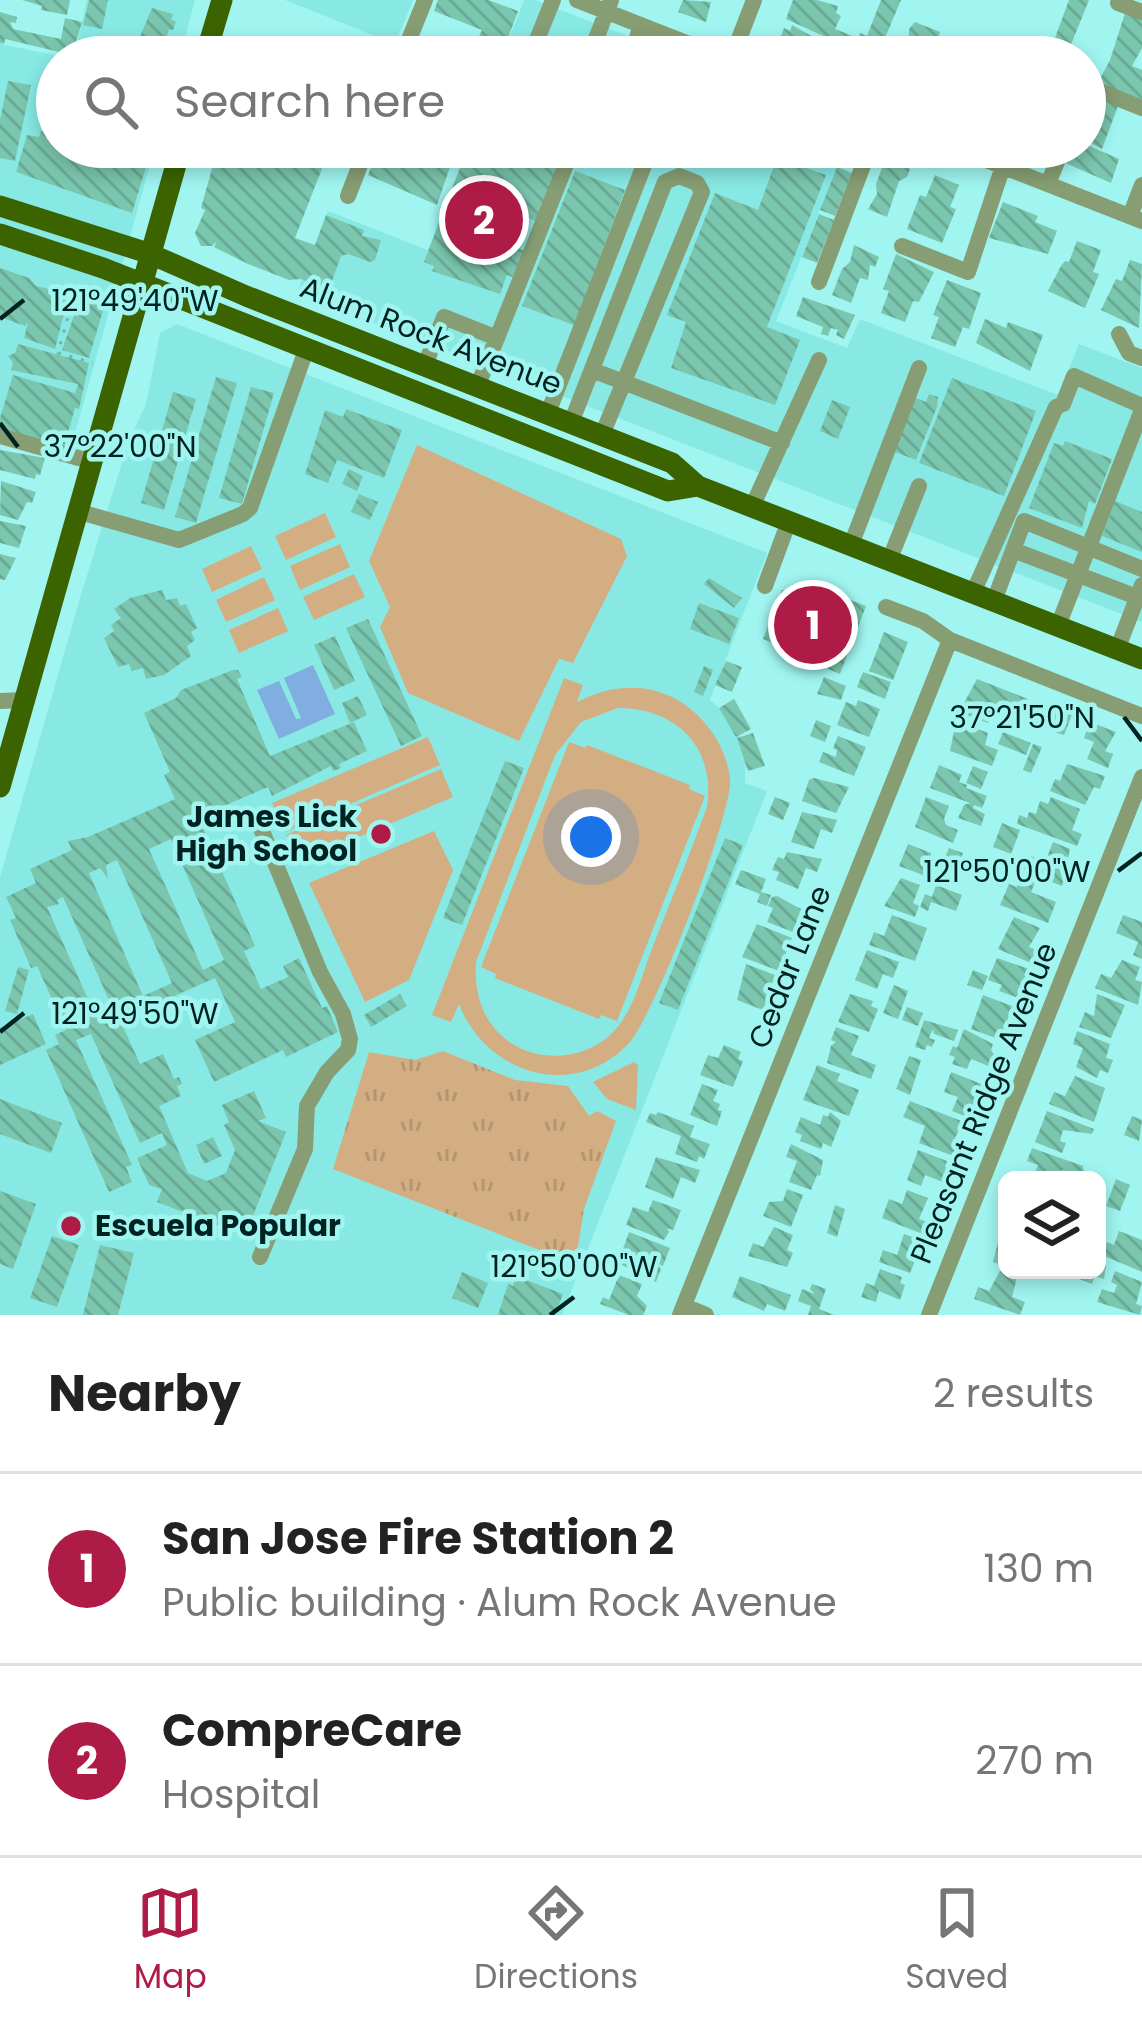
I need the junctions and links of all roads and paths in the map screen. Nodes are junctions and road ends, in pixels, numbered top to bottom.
1 (222, 0) edge
2 (425, 0) edge
3 (553, 0) edge
4 (577, 0) edge
5 (754, 0) edge
6 (1118, 3) dead end
7 (609, 6) edge
8 (1142, 12) edge
9 (641, 25) junction
10 (215, 36) edge
11 (410, 36) edge
12 (538, 36) edge
13 (597, 36) edge
14 (638, 36) edge
15 (661, 36) edge
16 (740, 36) edge
17 (1106, 94) edge
18 (1142, 108) edge
19 (174, 168) edge
20 (359, 168) edge
21 (565, 168) edge
22 (643, 168) edge
23 (862, 168) edge
24 (1002, 168) edge
25 (1008, 168) edge
26 (1054, 168) edge
27 (1048, 184) junction
28 (1142, 185) edge
29 (348, 196) dead end
30 (0, 206) edge
31 (1136, 218) edge
32 (0, 234) edge
33 (902, 246) dead end
34 (148, 253) junction
35 (140, 282) junction
36 (819, 282) dead end
37 (74, 296) dead end
38 (1119, 334) dead end
39 (496, 338) junction
40 (306, 350) junction
41 (1142, 358) edge
42 (819, 360) dead end
43 (93, 363) dead end
44 (425, 365) junction
45 (919, 368) dead end
46 (592, 370) junction
47 (623, 382) junction
48 (478, 385) junction
49 (1142, 408) edge
50 (548, 413) junction
51 (571, 423) junction
52 (602, 435) junction
53 (0, 436) edge
54 (782, 443) junction
55 (562, 449) junction
56 (93, 462) junction
57 (698, 486) junction
58 (919, 486) dead end
59 (752, 507) junction
60 (80, 512) junction
61 (789, 521) junction
62 (850, 545) junction
63 (1090, 546) junction
64 (1013, 550) junction
65 (889, 561) junction
66 (1142, 568) edge
67 (1080, 576) junction
68 (765, 586) dead end
69 (1140, 591) edge
70 (984, 597) junction
71 (886, 607) dead end
72 (1058, 626) junction
73 (950, 640) junction
74 (1117, 650) junction
75 (1142, 659) edge
76 (24, 700) junction
77 (0, 701) edge
78 (1142, 716) edge
79 (1142, 777) edge
80 (0, 788) edge
81 (260, 826) dead end
82 (260, 1256) dead end
83 (682, 1311) edge
84 (706, 1315) edge
85 (929, 1315) edge

1 - 10 main road
2 - 11 street
3 - 12 street
4 - 7 street
5 - 16 street
6 - 8 street
7 - 9 street
7 - 13 street
9 - 14 street
9 - 15 street
17 - 18 street
19 - 34 main road
20 - 29 street
21 - 39 street
22 - 50 street
23 - 36 street
24 - 33 street
25 - 27 street
26 - 27 street
27 - 31 street
28 - 31 street
30 - 34 main road, Alum Rock Avenue
32 - 35 main road, Alum Rock Avenue
34 - 35 main road
34 - 44 main road, Alum Rock Avenue
35 - 40 main road, Alum Rock Avenue
35 - 56 main road
37 - 43 path
38 - 41 street
39 - 44 street
39 - 48 street
40 - 55 main road, Alum Rock Avenue
40 - 60 street
42 - 54 street
44 - 48 main road, Alum Rock Avenue
45 - 62 street
46 - 47 street
46 - 47 street
46 - 51 street
47 - 52 street
47 - 54 street
48 - 50 main road, Alum Rock Avenue
49 - 63 street
49 - 70 street
50 - 51 main road, Alum Rock Avenue
51 - 52 main road, Alum Rock Avenue
52 - 55 main road
52 - 57 main road, Alum Rock Avenue
53 - 56 street
54 - 59 street
55 - 57 main road, Alum Rock Avenue
56 - 60 main road
57 - 59 main road, Alum Rock Avenue
58 - 65 street
59 - 61 main road, Alum Rock Avenue
60 - 76 main road
61 - 62 main road, Alum Rock Avenue
61 - 68 street
62 - 65 main road, Alum Rock Avenue
63 - 64 street
63 - 66 street
63 - 67 street
64 - 67 street
64 - 70 street
65 - 70 main road, Alum Rock Avenue
67 - 69 street
67 - 72 street
69 - 74 street
70 - 72 main road, Alum Rock Avenue
71 - 73 street
72 - 74 main road, Alum Rock Avenue
73 - 78 street
73 - 83 street, Cedar Lane
74 - 75 main road, Alum Rock Avenue
76 - 77 street
76 - 80 main road
79 - 85 street, Pleasant Ridge Avenue
81 - 82 street
83 - 84 street

